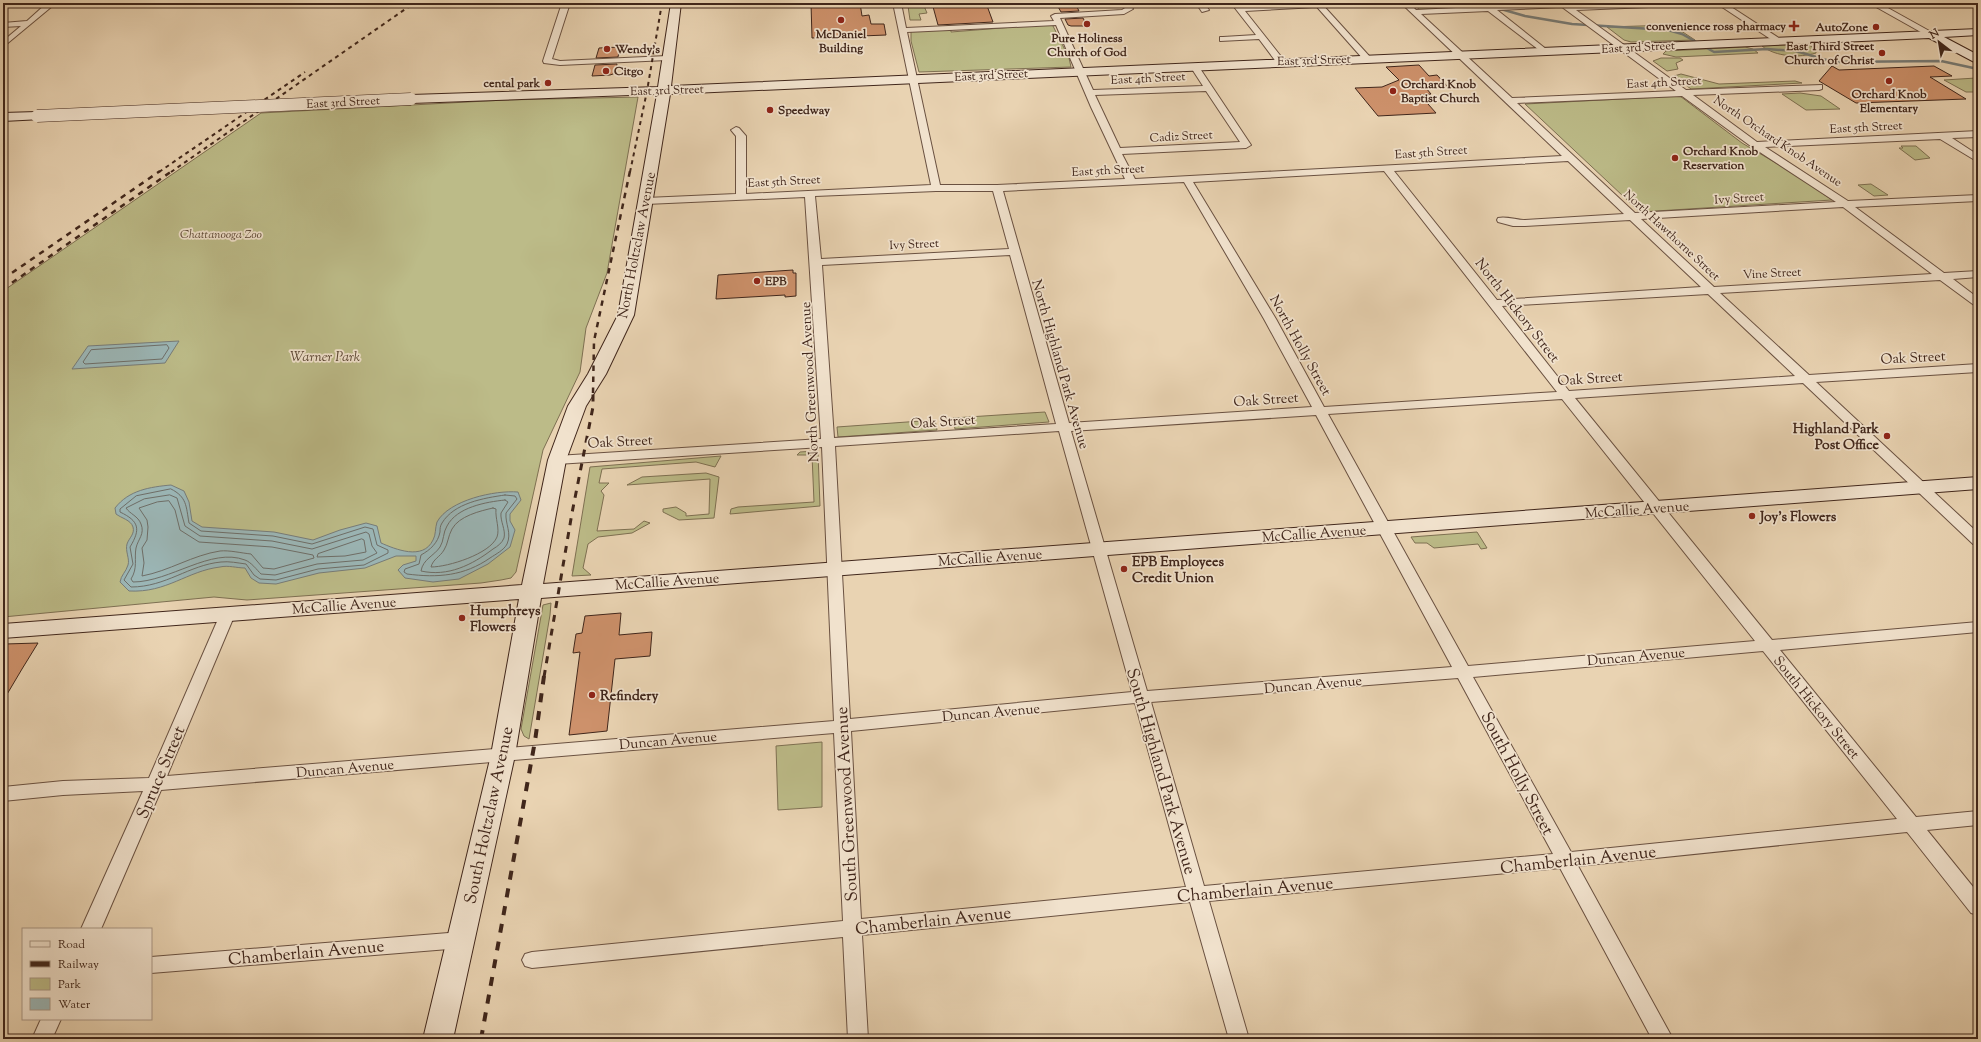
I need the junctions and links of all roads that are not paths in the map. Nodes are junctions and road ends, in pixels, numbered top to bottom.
1 (52, 3) edge
2 (566, 3) edge
3 (676, 3) edge
4 (897, 3) edge
5 (1125, 3) edge
6 (1200, 3) edge
7 (1375, 3) edge
8 (1405, 3) edge
9 (1697, 3) edge
10 (1720, 3) edge
11 (1873, 3) edge
12 (1318, 4) edge
13 (1360, 4) edge
14 (1565, 5) edge
15 (1237, 6) edge
16 (1490, 9) junction
17 (1206, 10) dead end
18 (1415, 12) junction
19 (28, 23) junction
20 (1059, 23) junction
21 (3, 25) edge
22 (903, 30) junction
23 (1978, 32) edge
24 (1928, 33) junction
25 (1261, 37) junction
26 (1224, 39) dead end
27 (1778, 40) junction
28 (5, 42) edge
29 (1623, 47) junction
30 (1543, 51) junction
31 (1458, 54) junction
32 (667, 58) junction
33 (1367, 58) junction
34 (1978, 60) edge
35 (1280, 61) junction
36 (1194, 66) junction
37 (1081, 71) junction
38 (915, 79) junction
39 (1819, 87) dead end
40 (1209, 88) junction
41 (664, 90) junction
42 (1089, 93) junction
43 (1685, 93) junction
44 (1511, 101) junction
45 (3, 117) edge
46 (736, 130) dead end
47 (1978, 134) edge
48 (1942, 136) junction
49 (1755, 145) junction
50 (1117, 151) junction
51 (1571, 158) junction
52 (1978, 159) edge
53 (1387, 168) junction
54 (1187, 179) junction
55 (1131, 181) junction
56 (936, 188) junction
57 (997, 188) junction
58 (810, 193) junction
59 (741, 196) junction
60 (1978, 198) edge
61 (646, 201) junction
62 (1846, 204) junction
63 (1634, 218) junction
64 (1502, 220) dead end
65 (1014, 252) junction
66 (816, 262) junction
67 (1978, 274) edge
68 (1942, 276) junction
69 (1711, 290) junction
70 (1495, 303) junction
71 (1978, 303) edge
72 (1978, 368) edge
73 (1804, 378) junction
74 (1566, 395) junction
75 (1320, 411) junction
76 (1064, 428) junction
77 (828, 444) junction
78 (557, 460) junction
79 (1978, 483) edge
80 (1921, 488) junction
81 (1657, 507) junction
82 (1385, 527) junction
83 (1978, 541) edge
84 (1099, 548) junction
85 (834, 568) junction
86 (531, 591) junction
87 (227, 614) junction
88 (1978, 627) edge
89 (3, 631) edge
90 (1767, 644) junction
91 (1464, 672) junction
92 (1141, 697) junction
93 (842, 726) junction
94 (502, 754) junction
95 (155, 784) junction
96 (3, 794) edge
97 (1978, 818) edge
98 (1910, 824) junction
99 (1566, 860) junction
100 (1198, 894) junction
101 (1978, 907) edge
102 (91, 928) edge
103 (853, 929) junction
104 (461, 940) junction
105 (532, 960) dead end
106 (152, 965) edge
107 (51, 1020) edge
108 (42, 1039) edge
109 (438, 1039) edge
110 (858, 1039) edge
111 (1240, 1039) edge
112 (1663, 1039) edge

1 - 19 street
2 - 32 street
3 - 32 main road, North Holtzclaw Avenue
4 - 22 street
5 - 20 street
6 - 17 street
7 - 13 street
8 - 18 street, North Hawthorne Street
9 - 14 street
10 - 27 street
11 - 24 street
12 - 15 street
12 - 33 street
14 - 16 street
14 - 29 street, North Orchard Knob Avenue
15 - 25 street
16 - 18 street
16 - 30 street
18 - 31 street, North Hawthorne Street
19 - 21 street
19 - 28 street
20 - 22 street
20 - 37 street
22 - 38 street
23 - 24 main road, East 3rd Street
24 - 27 main road, East 3rd Street
24 - 34 main road
25 - 26 street
25 - 35 street
27 - 29 main road, East 3rd Street
29 - 30 main road, East 3rd Street
29 - 43 street, North Orchard Knob Avenue
30 - 31 main road, East 3rd Street
31 - 33 main road, East 3rd Street
31 - 44 street, North Hawthorne Street
32 - 41 main road, North Holtzclaw Avenue
33 - 35 main road, East 3rd Street
35 - 36 main road, East 3rd Street
36 - 37 main road, East 3rd Street
36 - 40 street
37 - 38 main road, East 3rd Street
37 - 42 street
38 - 41 main road, East 3rd Street
38 - 56 street
39 - 43 street, East 4th Street
40 - 42 street, East 4th Street
40 - 50 street, Cadiz Street
41 - 45 main road, East 3rd Street, bridge
41 - 61 main road, North Holtzclaw Avenue
42 - 50 street
43 - 44 street, East 4th Street
43 - 49 street, North Orchard Knob Avenue
44 - 51 street, North Hawthorne Street
46 - 59 street
47 - 48 street, East 5th Street
48 - 49 street, East 5th Street
48 - 52 street
49 - 62 street, North Orchard Knob Avenue
50 - 55 street
51 - 53 street, East 5th Street
51 - 63 street, North Hawthorne Street
53 - 54 street, East 5th Street
53 - 70 street, North Hickory Street
54 - 55 street, East 5th Street
54 - 75 street, North Holly Street
55 - 57 street, East 5th Street
56 - 57 street, East 5th Street
56 - 58 street, East 5th Street
57 - 65 street, North Highland Park Avenue
58 - 59 street, East 5th Street
58 - 66 street, North Greenwood Avenue
59 - 61 street, East 5th Street
60 - 62 street, Ivy Street
61 - 78 main road, North Holtzclaw Avenue
62 - 63 street, Ivy Street
62 - 68 street, North Orchard Knob Avenue
63 - 64 street, Ivy Street
63 - 69 street, North Hawthorne Street
65 - 66 street, Ivy Street
65 - 76 street, North Highland Park Avenue
66 - 77 street, North Greenwood Avenue
67 - 68 street, Vine Street
68 - 69 street, Vine Street
68 - 71 street, North Orchard Knob Avenue
69 - 70 street, Vine Street
69 - 73 street, North Hawthorne Street
70 - 74 street, North Hickory Street
72 - 73 street, Oak Street
73 - 74 street, Oak Street
73 - 80 street, North Hawthorne Street
74 - 75 street, Oak Street
74 - 81 street, North Hickory Street
75 - 76 street, Oak Street
75 - 82 street, North Holly Street
76 - 77 street, Oak Street
76 - 84 street, North Highland Park Avenue
77 - 78 street, Oak Street
77 - 85 street, North Greenwood Avenue
78 - 86 main road, North Holtzclaw Avenue
79 - 80 main road, McCallie Avenue
80 - 81 main road, McCallie Avenue
80 - 83 street, North Hawthorne Street
81 - 82 main road, McCallie Avenue
81 - 90 street, South Hickory Street
82 - 84 main road, McCallie Avenue
82 - 91 street, South Holly Street
84 - 85 main road, McCallie Avenue
84 - 92 street, South Highland Park Avenue
85 - 86 main road, McCallie Avenue
85 - 93 street, South Greenwood Avenue
86 - 87 main road, McCallie Avenue
86 - 94 main road, South Holtzclaw Avenue
87 - 89 main road, McCallie Avenue
87 - 95 street, Spruce Street
88 - 90 street, Duncan Avenue
90 - 91 street, Duncan Avenue
90 - 98 street, South Hickory Street
91 - 92 street, Duncan Avenue
91 - 99 street, South Holly Street
92 - 93 street, Duncan Avenue
92 - 100 street, South Highland Park Avenue
93 - 94 street, Duncan Avenue
93 - 103 street, South Greenwood Avenue
94 - 95 street, Duncan Avenue
94 - 104 main road, South Holtzclaw Avenue
95 - 96 street, Duncan Avenue
95 - 102 street, Spruce Street
97 - 98 street, Chamberlain Avenue
98 - 99 street, Chamberlain Avenue
98 - 101 street, South Hickory Street
99 - 100 street, Chamberlain Avenue
99 - 112 street, South Holly Street
100 - 103 street, Chamberlain Avenue
100 - 111 street, South Highland Park Avenue
103 - 105 street, Chamberlain Avenue
103 - 110 street, South Greenwood Avenue
104 - 106 street, Chamberlain Avenue
104 - 109 main road, South Holtzclaw Avenue
107 - 108 street

